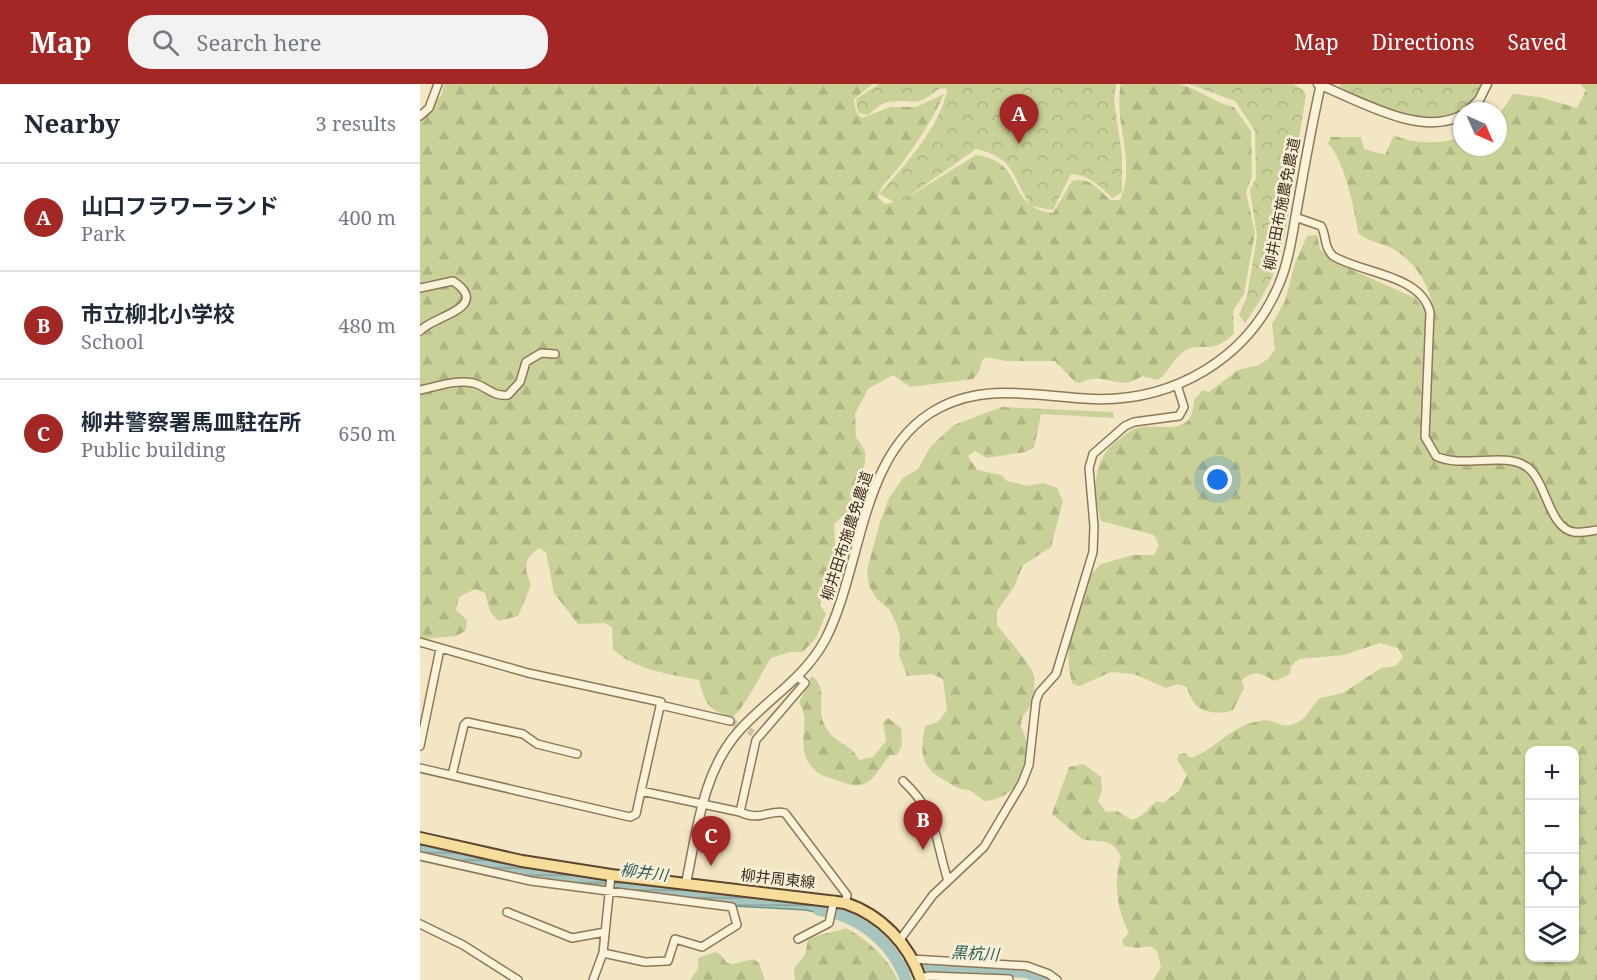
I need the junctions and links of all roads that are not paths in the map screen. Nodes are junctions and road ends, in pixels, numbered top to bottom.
1 (438, 84) edge
2 (1487, 84) edge
3 (1320, 85) edge
4 (1477, 102) edge
5 (420, 116) edge
6 (1453, 119) edge
7 (1295, 217) junction
8 (420, 288) edge
9 (420, 331) edge
10 (555, 354) dead end
11 (1177, 386) junction
12 (420, 390) edge
13 (1597, 530) edge
14 (420, 642) edge
15 (441, 649) junction
16 (798, 677) junction
17 (660, 705) junction
18 (730, 721) tunnel mouth
19 (420, 746) edge
20 (577, 754) dead end
21 (420, 768) edge
22 (452, 775) junction
23 (903, 781) dead end
24 (641, 791) junction
25 (703, 804) junction
26 (740, 812) junction
27 (420, 837) edge
28 (420, 856) edge
29 (611, 877) junction
30 (948, 881) junction
31 (686, 883) junction
32 (609, 892) junction
33 (837, 902) junction
34 (507, 912) dead end
35 (420, 924) edge
36 (605, 932) junction
37 (798, 939) dead end
38 (899, 941) junction
39 (603, 953) junction
40 (913, 960) junction
41 (920, 977) edge
42 (975, 979) edge
43 (1009, 979) edge
44 (518, 980) edge
45 (593, 980) edge
46 (1057, 980) edge

1 - 5 street
2 - 4 street
3 - 6 street
3 - 7 street, 柳井田布施農免農道
7 - 11 street, 柳井田布施農免農道
7 - 13 street
8 - 9 street
10 - 12 street
11 - 16 street, 柳井田布施農免農道
11 - 30 street
14 - 15 street
15 - 17 street
15 - 19 street
16 - 25 street, 柳井田布施農免農道
16 - 26 street
17 - 18 street
17 - 24 street
20 - 22 street
21 - 22 street
22 - 24 street
23 - 30 street
24 - 25 street
25 - 26 street
25 - 31 street, 柳井田布施農免農道
26 - 33 street
27 - 29 main road, 柳井周東線
28 - 32 street
29 - 31 main road, 柳井周東線
29 - 32 street
30 - 38 street
31 - 33 main road, 柳井周東線
32 - 36 street
32 - 39 street
33 - 37 street
33 - 38 main road, 柳井周東線
34 - 36 street
35 - 44 street
36 - 39 street
38 - 40 main road, 柳井周東線
39 - 45 street
40 - 41 main road, 柳井周東線
40 - 46 street
41 - 42 street
42 - 43 street

